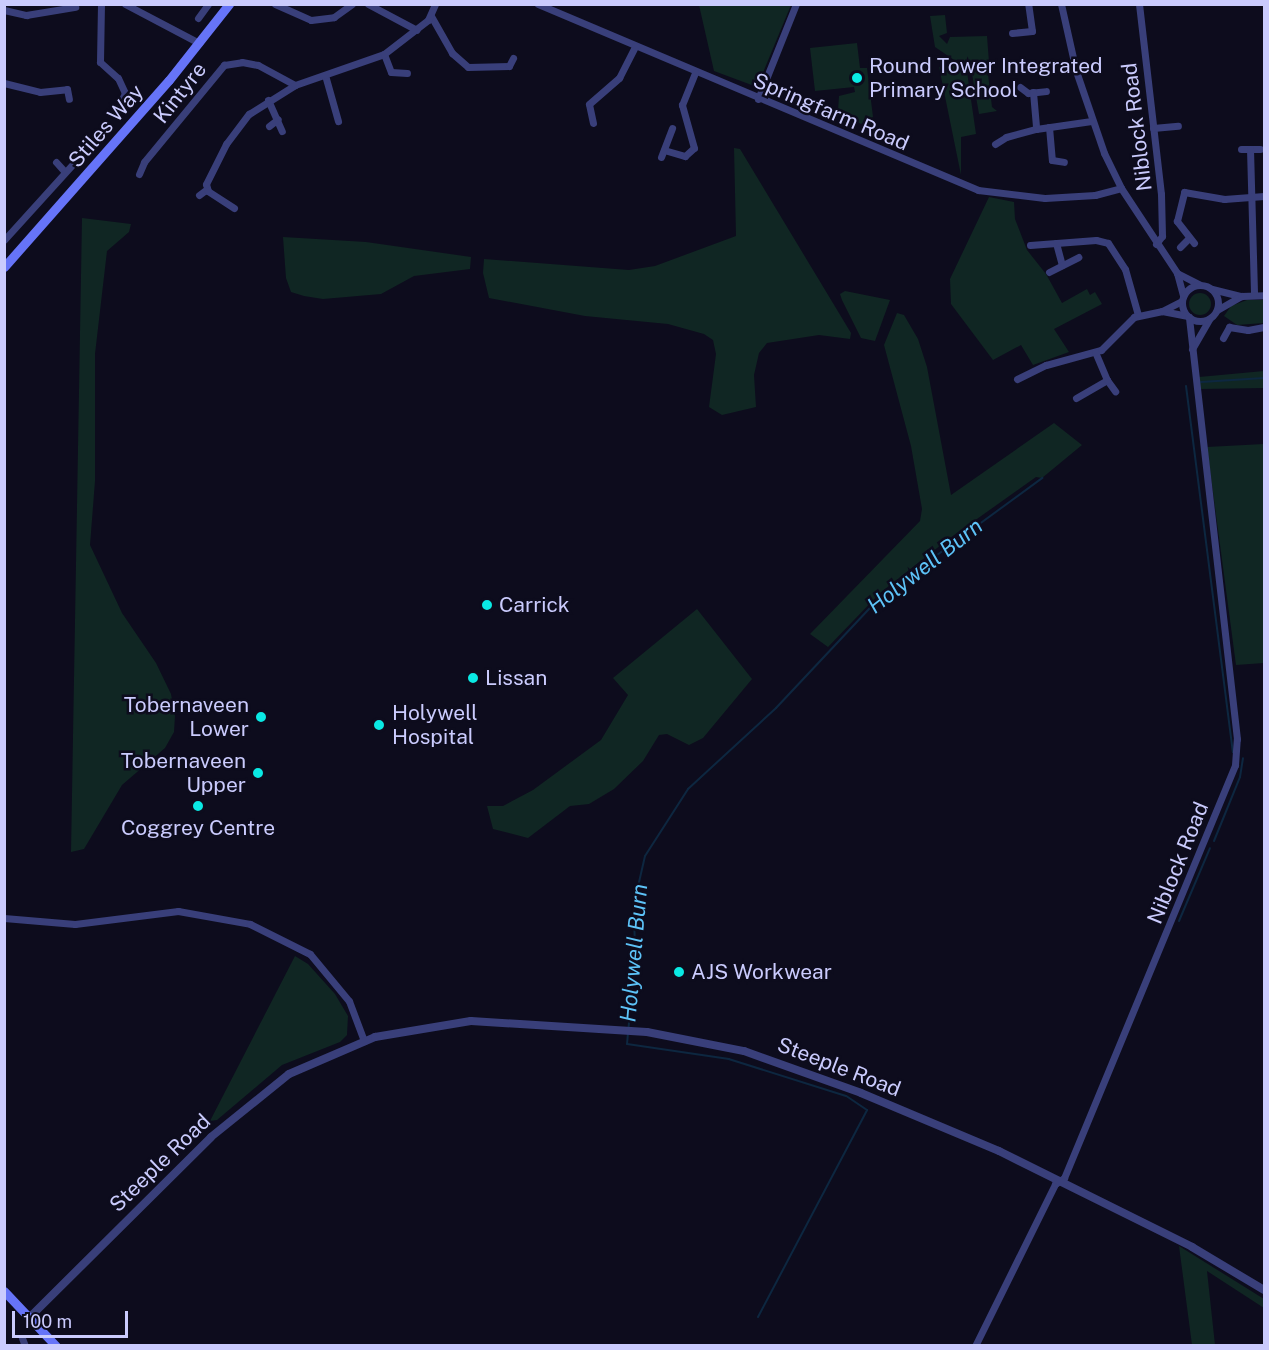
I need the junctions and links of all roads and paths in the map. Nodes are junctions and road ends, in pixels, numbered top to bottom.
1 (101, 4) edge
2 (125, 4) edge
3 (145, 4) edge
4 (208, 4) edge
5 (229, 4) edge
6 (275, 4) edge
7 (352, 4) edge
8 (368, 4) edge
9 (435, 4) edge
10 (538, 4) edge
11 (796, 4) edge
12 (1028, 4) edge
13 (1061, 4) edge
14 (1139, 4) edge
15 (75, 6) edge
16 (4, 10) edge
17 (141, 12) junction
18 (79, 16) dead end
19 (431, 16) junction
20 (198, 18) dead end
21 (417, 30) junction
22 (1012, 33) dead end
23 (199, 43) junction
24 (635, 46) junction
25 (384, 54) junction
26 (513, 58) dead end
27 (695, 72) junction
28 (407, 73) dead end
29 (325, 75) junction
30 (4, 83) edge
31 (295, 85) junction
32 (1020, 87) dead end
33 (1046, 91) dead end
34 (1033, 92) junction
35 (69, 99) dead end
36 (268, 99) junction
37 (758, 99) junction
38 (344, 100) dead end
39 (121, 101) dead end
40 (333, 103) junction
41 (278, 119) junction
42 (338, 121) dead end
43 (1091, 121) junction
44 (593, 123) dead end
45 (269, 126) dead end
46 (1178, 126) dead end
47 (1049, 127) junction
48 (672, 128) dead end
49 (1153, 128) junction
50 (1036, 129) junction
51 (282, 130) dead end
52 (995, 144) dead end
53 (1241, 149) dead end
54 (1250, 149) junction
55 (1260, 149) dead end
56 (56, 162) dead end
57 (1064, 162) dead end
58 (72, 165) dead end
59 (65, 172) junction
60 (139, 174) dead end
61 (1121, 188) junction
62 (207, 189) junction
63 (228, 193) dead end
64 (199, 195) dead end
65 (1264, 196) edge
66 (1252, 197) junction
67 (223, 201) junction
68 (234, 208) dead end
69 (4, 240) edge
70 (1056, 243) junction
71 (1156, 244) junction
72 (1030, 245) dead end
73 (1180, 247) dead end
74 (1078, 257) dead end
75 (1062, 265) junction
76 (4, 267) edge
77 (1049, 272) dead end
78 (1177, 273) junction
79 (1201, 285) junction
80 (1212, 289) junction
81 (1254, 294) junction
82 (1264, 295) edge
83 (1241, 296) junction
84 (1183, 299) junction
85 (1217, 310) junction
86 (1162, 311) junction
87 (1138, 315) junction
88 (1188, 316) junction
89 (1209, 319) junction
90 (1264, 327) edge
91 (1223, 338) dead end
92 (1095, 352) junction
93 (1191, 354) junction
94 (1025, 375) junction
95 (1017, 380) dead end
96 (1107, 380) junction
97 (1030, 383) dead end
98 (1115, 391) dead end
99 (1076, 398) dead end
100 (4, 918) edge
101 (364, 1041) junction
102 (1060, 1181) junction
103 (1264, 1290) edge
104 (4, 1291) edge
105 (30, 1317) junction
106 (56, 1346) edge
107 (975, 1346) edge

1 - 39 street
2 - 17 street
3 - 17 street
4 - 20 street
5 - 23 main road, Stiles Way
6 - 7 street
8 - 21 street
9 - 19 street
10 - 24 street, Springfarm Road
11 - 37 street
12 - 22 street
13 - 43 street
14 - 49 street, Niblock Road
15 - 16 street
15 - 18 street
17 - 23 street
19 - 21 street
19 - 26 street
21 - 25 street
23 - 76 main road, Stiles Way
24 - 27 street, Springfarm Road
24 - 44 street
25 - 28 street
25 - 29 street
27 - 37 street, Springfarm Road
27 - 48 street
29 - 31 street
29 - 40 street
30 - 35 street
31 - 36 street
31 - 60 street, Kintyre
32 - 34 street
33 - 34 street
34 - 50 street
36 - 41 street
36 - 62 street
37 - 61 street, Springfarm Road
38 - 40 street
40 - 42 street
41 - 45 street
41 - 51 street
43 - 47 street
43 - 61 street
46 - 49 street
47 - 50 street
47 - 57 street
49 - 71 street, Niblock Road
50 - 52 street
53 - 54 street
54 - 55 street
54 - 66 street
56 - 59 street
58 - 59 street
59 - 69 street
61 - 71 street
62 - 64 street
62 - 67 street
63 - 67 street
65 - 66 street
66 - 73 street
66 - 81 street
67 - 68 street
70 - 72 street
70 - 75 street
70 - 87 street
71 - 78 street
74 - 75 street
75 - 77 street
78 - 79 street
78 - 84 street
79 - 80 street
79 - 84 street
80 - 83 street
80 - 85 street
81 - 82 street
81 - 83 street
83 - 85 street
84 - 86 street
84 - 88 street
85 - 89 street
86 - 87 street
86 - 88 street
87 - 92 street
88 - 89 street
88 - 93 street, Niblock Road
89 - 93 street
90 - 91 street
92 - 94 street
92 - 96 street
93 - 102 street, Niblock Road
94 - 95 street
94 - 97 street
96 - 98 street
96 - 99 street
100 - 101 street
101 - 102 street, Steeple Road
101 - 105 street, Steeple Road
102 - 103 street, Steeple Road
102 - 107 street, Niblock Road
104 - 105 main road
105 - 106 main road

